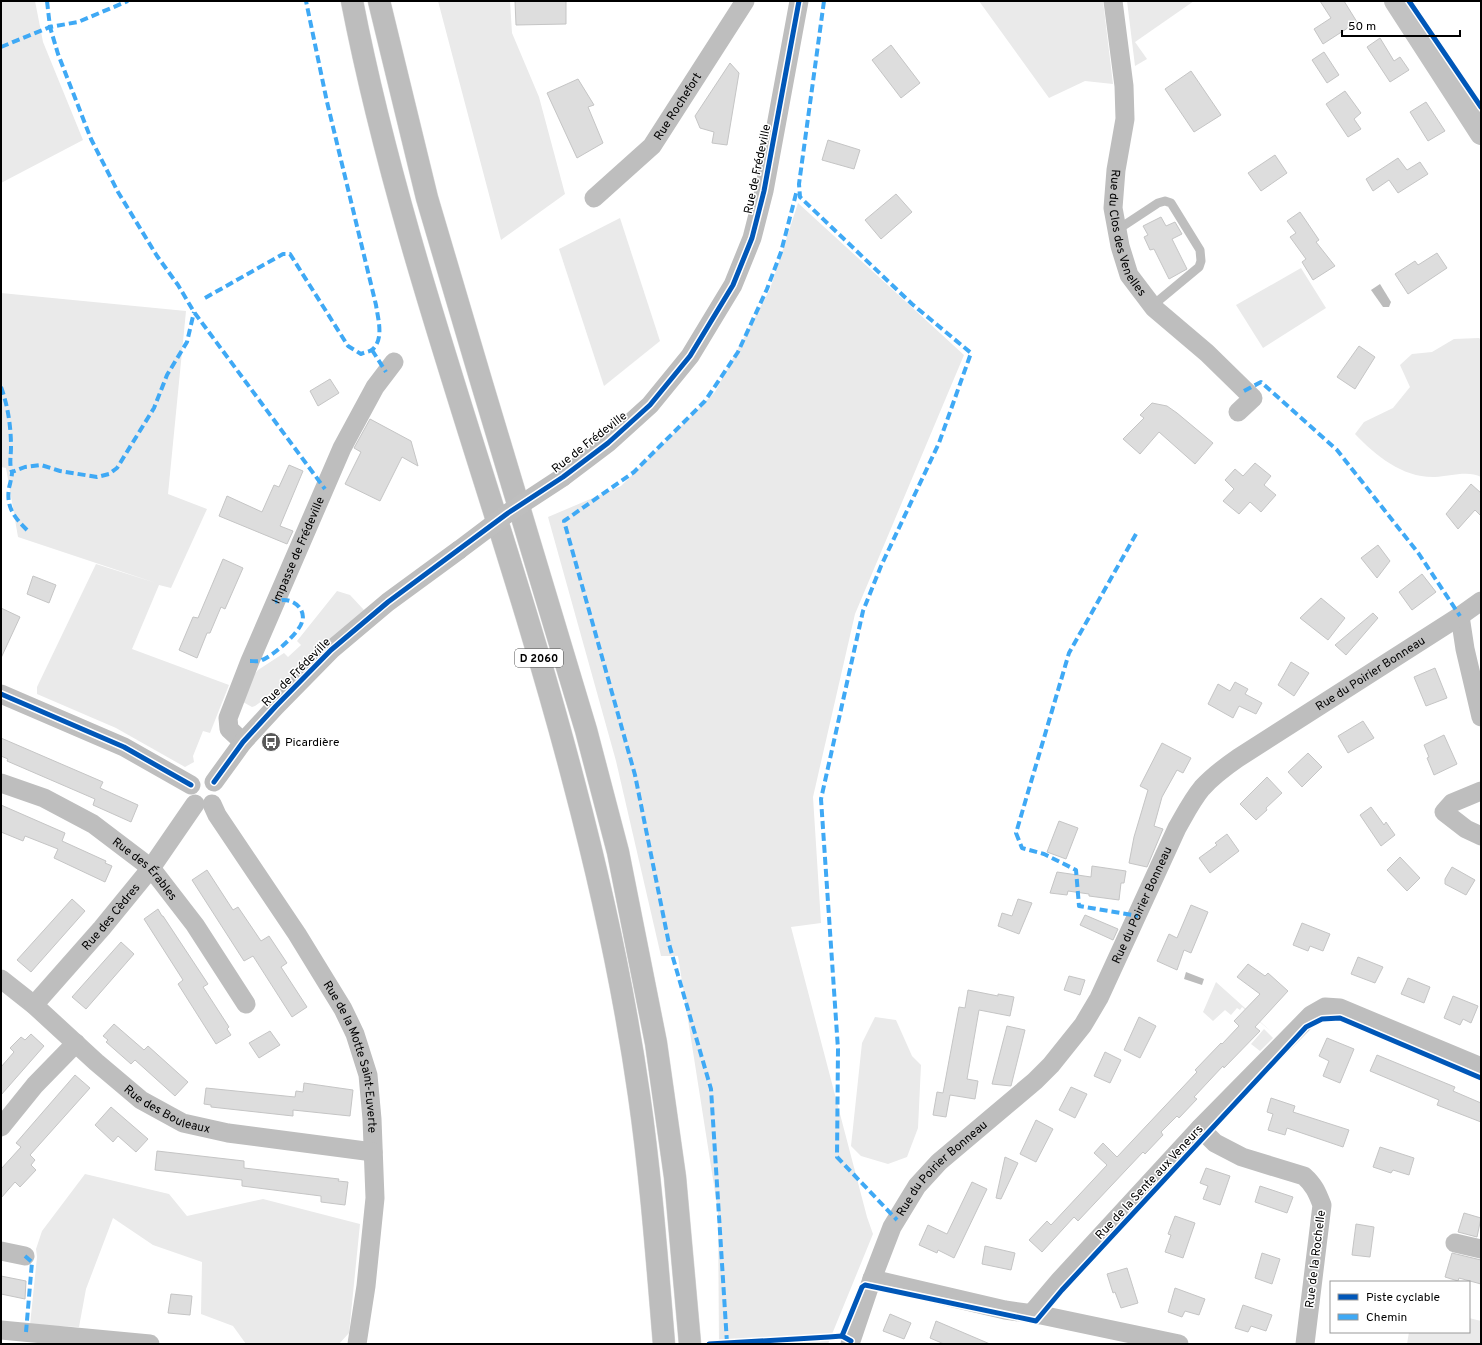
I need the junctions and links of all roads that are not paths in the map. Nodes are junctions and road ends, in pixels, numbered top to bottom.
1 (352, 1) edge
2 (379, 1) edge
3 (744, 1) edge
4 (799, 1) edge
5 (1113, 1) edge
6 (1394, 1) edge
7 (1481, 134) edge
8 (594, 198) dead end
9 (1117, 230) junction
10 (1152, 306) junction
11 (394, 362) dead end
12 (1238, 412) dead end
13 (1481, 601) edge
14 (1460, 616) junction
15 (1, 694) edge
16 (1481, 717) edge
17 (243, 742) junction
18 (214, 782) junction
19 (1, 783) edge
20 (191, 785) junction
21 (1481, 791) edge
22 (204, 804) junction
23 (1481, 836) edge
24 (151, 868) junction
25 (1, 979) edge
26 (246, 1004) dead end
27 (34, 1005) junction
28 (76, 1044) junction
29 (1481, 1067) edge
30 (1, 1127) edge
31 (1200, 1128) junction
32 (373, 1152) junction
33 (1454, 1242) dead end
34 (1481, 1249) edge
35 (1, 1251) edge
36 (25, 1256) dead end
37 (872, 1279) junction
38 (1032, 1313) junction
39 (1, 1330) edge
40 (664, 1336) edge
41 (690, 1336) edge
42 (150, 1344) edge
43 (357, 1344) edge
44 (850, 1344) edge
45 (1179, 1344) edge
46 (1305, 1344) edge

1 - 40 highway, D 2060
2 - 41 highway, D 2060
3 - 8 street, Rue Rochefort
4 - 17 street, Rue de Frédeville, bridge
5 - 9 street, Rue du Clos des Venelles
6 - 7 street
9 - 10 street, Rue du Clos des Venelles
9 - 10 lane
10 - 12 street, Rue du Clos des Venelles
11 - 17 street, Impasse de Frédeville
13 - 14 street, Rue du Poirier Bonneau
14 - 16 street
14 - 37 street, Rue du Poirier Bonneau
15 - 20 street
17 - 18 street, Rue de Frédeville
18 - 20 street
18 - 22 street
19 - 24 street, Rue des Érables
20 - 22 street
21 - 23 street
22 - 24 street, Rue des Cèdres
22 - 32 street, Rue de la Motte Saint-Euverte
24 - 26 street, Rue des Érables
24 - 27 street, Rue des Cèdres
25 - 27 street, Rue des Bouleaux
27 - 28 street, Rue des Bouleaux
28 - 30 street
28 - 32 street, Rue des Bouleaux
29 - 31 street, Rue de la Sente aux Veneurs
31 - 38 street, Rue de la Sente aux Veneurs
31 - 46 street, Rue de la Rochelle
32 - 43 street, Rue de la Motte Saint-Euverte
33 - 34 street
35 - 36 street
37 - 38 street
37 - 44 street, Rue du Poirier Bonneau
38 - 45 street
39 - 42 street

